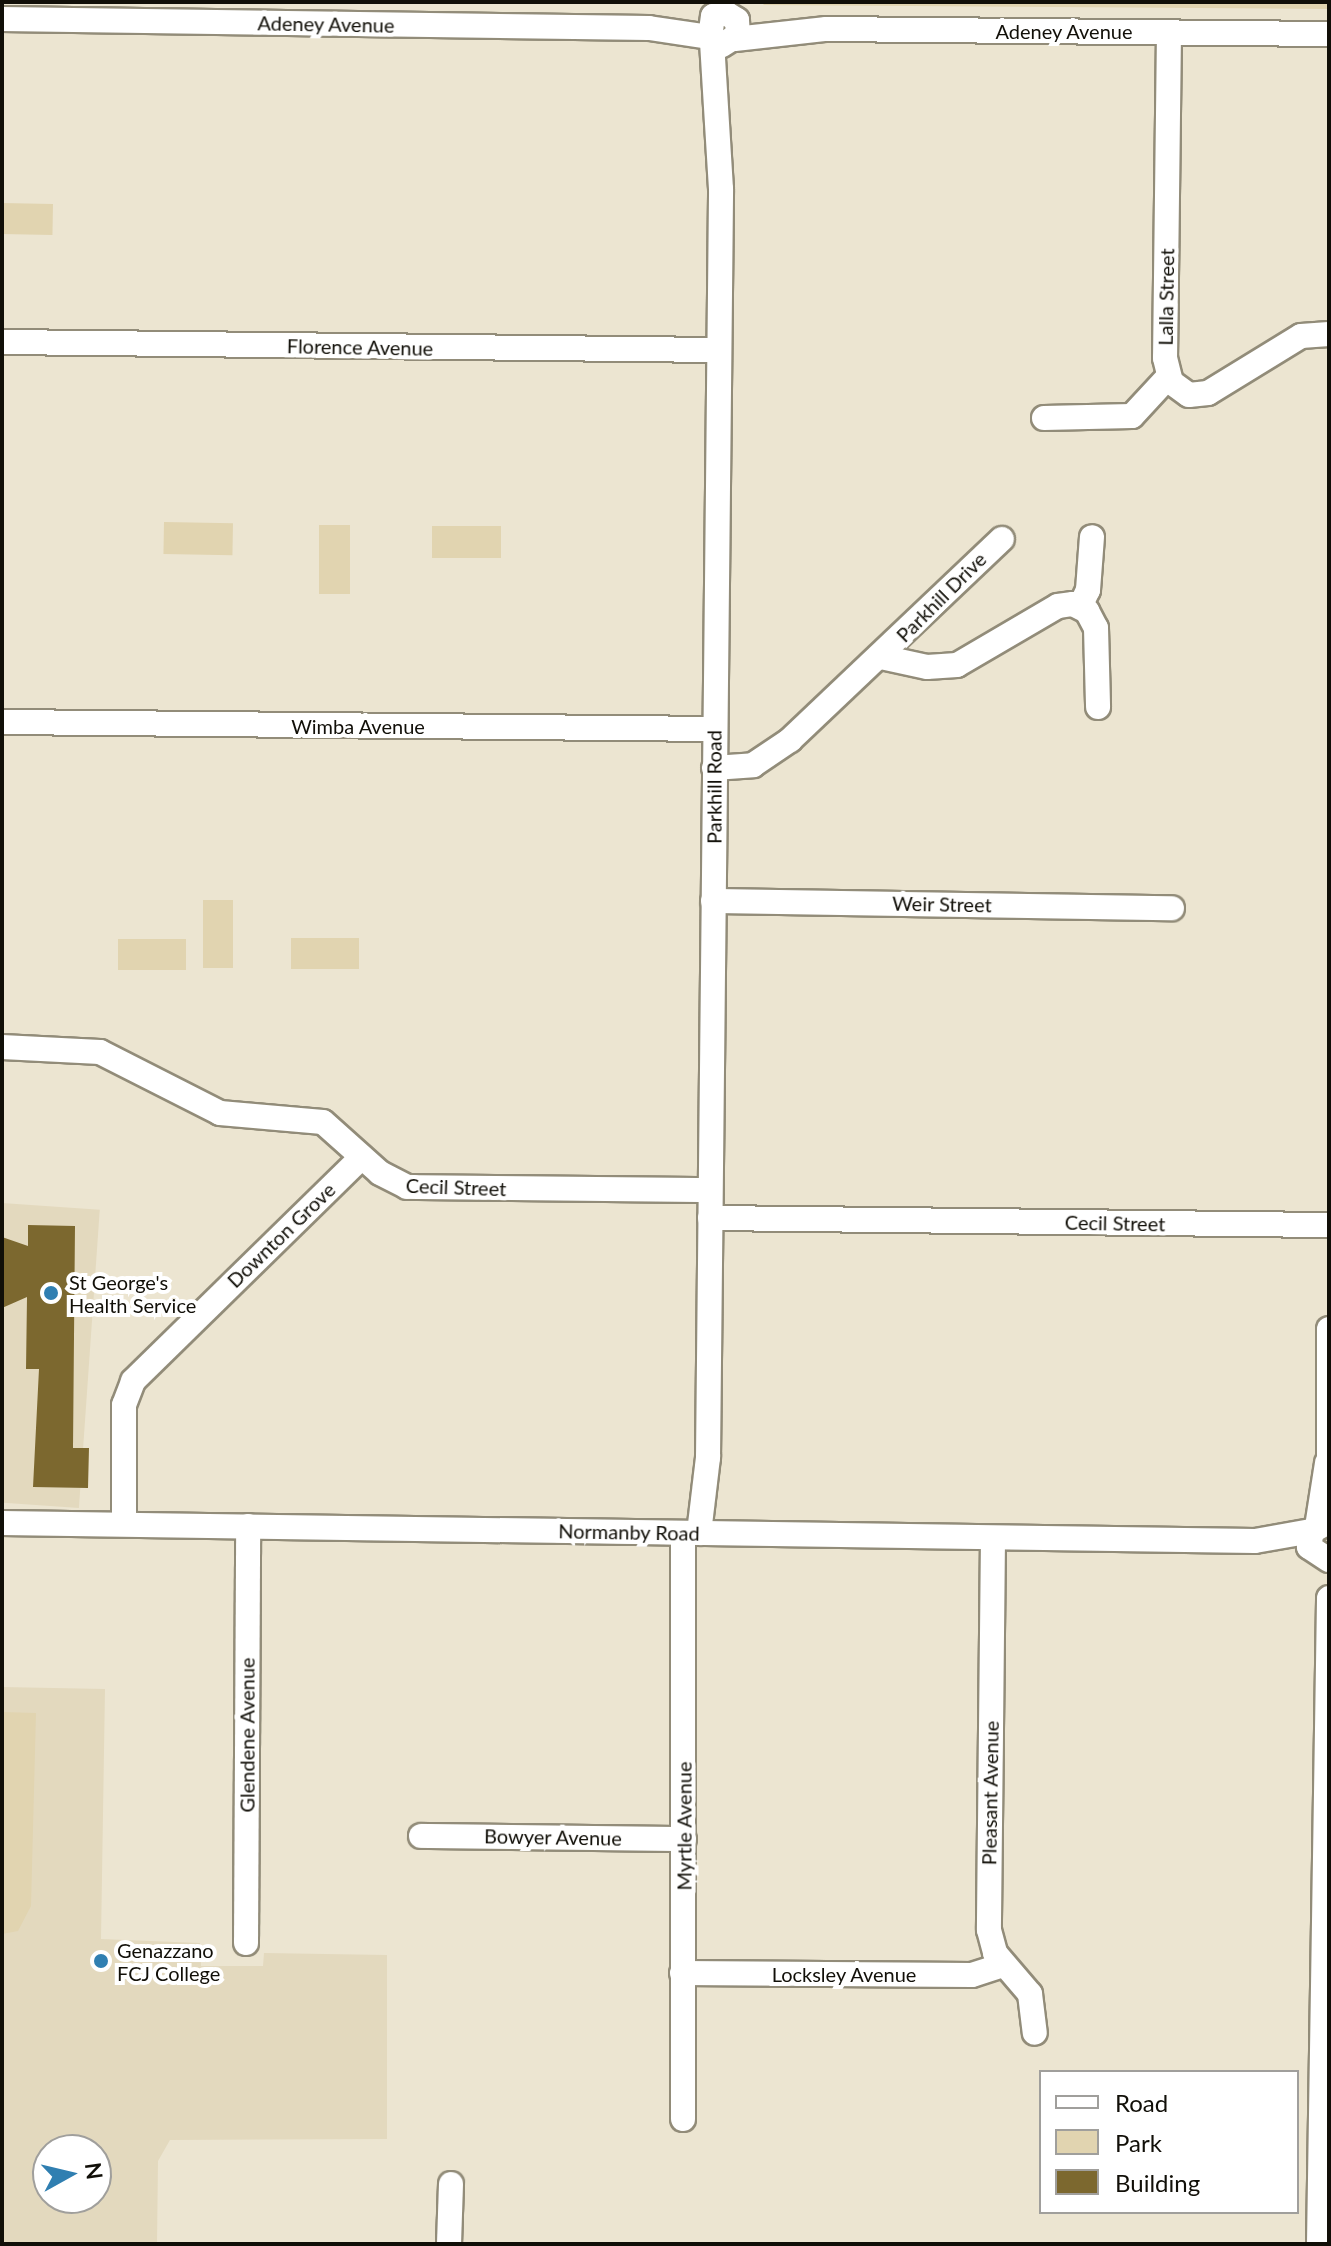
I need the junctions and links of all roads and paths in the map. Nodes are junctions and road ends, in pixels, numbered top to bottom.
1 (2, 19) edge
2 (724, 23) edge
3 (1169, 32) junction
4 (1329, 34) edge
5 (1329, 334) edge
6 (2, 342) edge
7 (718, 350) junction
8 (1168, 377) junction
9 (1044, 418) dead end
10 (1092, 537) dead end
11 (1002, 539) dead end
12 (1080, 607) junction
13 (881, 657) junction
14 (1098, 707) dead end
15 (2, 722) edge
16 (714, 749) junction
17 (713, 901) junction
18 (1172, 908) dead end
19 (2, 1047) edge
20 (362, 1157) junction
21 (710, 1190) junction
22 (710, 1218) junction
23 (1329, 1225) edge
24 (1329, 1329) edge
25 (1328, 1470) edge
26 (2, 1523) edge
27 (124, 1524) junction
28 (248, 1526) junction
29 (700, 1533) junction
30 (993, 1538) junction
31 (1319, 1542) edge
32 (1327, 1607) edge
33 (1326, 1826) edge
34 (421, 1836) dead end
35 (684, 1839) junction
36 (246, 1943) dead end
37 (1003, 1965) junction
38 (682, 1973) junction
39 (1035, 2033) dead end
40 (683, 2119) dead end
41 (1309, 2164) edge
42 (451, 2184) dead end
43 (449, 2244) edge
44 (1319, 2244) edge

1 - 2 street, Adeney Avenue
2 - 3 street, Adeney Avenue
2 - 7 street, Parkhill Road
3 - 4 street, Adeney Avenue
3 - 8 street, Lalla Street
5 - 8 street
6 - 7 street, Florence Avenue
7 - 16 street, Parkhill Road
8 - 9 street
10 - 12 street
11 - 13 street, Parkhill Drive
12 - 13 street, Parkhill Drive
12 - 14 street
13 - 16 street, Parkhill Drive
15 - 16 street, Wimba Avenue
16 - 17 street, Parkhill Road
17 - 18 street, Weir Street
17 - 21 street, Parkhill Road
19 - 20 street, Cecil Street
20 - 21 street, Cecil Street
20 - 27 street, Downton Grove
21 - 22 street, Parkhill Road
22 - 23 street, Cecil Street
22 - 29 street, Parkhill Road
24 - 25 street
25 - 31 street
26 - 27 street, Normanby Road
27 - 28 street, Normanby Road
28 - 29 street, Normanby Road
28 - 36 street, Glendene Avenue
29 - 30 street, Normanby Road
29 - 35 street, Myrtle Avenue
30 - 31 street, Normanby Road
30 - 37 street, Pleasant Avenue
31 - 32 street
32 - 33 street
33 - 41 street
34 - 35 street, Bowyer Avenue
35 - 38 street, Myrtle Avenue
37 - 38 street, Locksley Avenue
37 - 39 street, Pleasant Avenue
38 - 40 street, Myrtle Avenue
41 - 44 street
42 - 43 street

